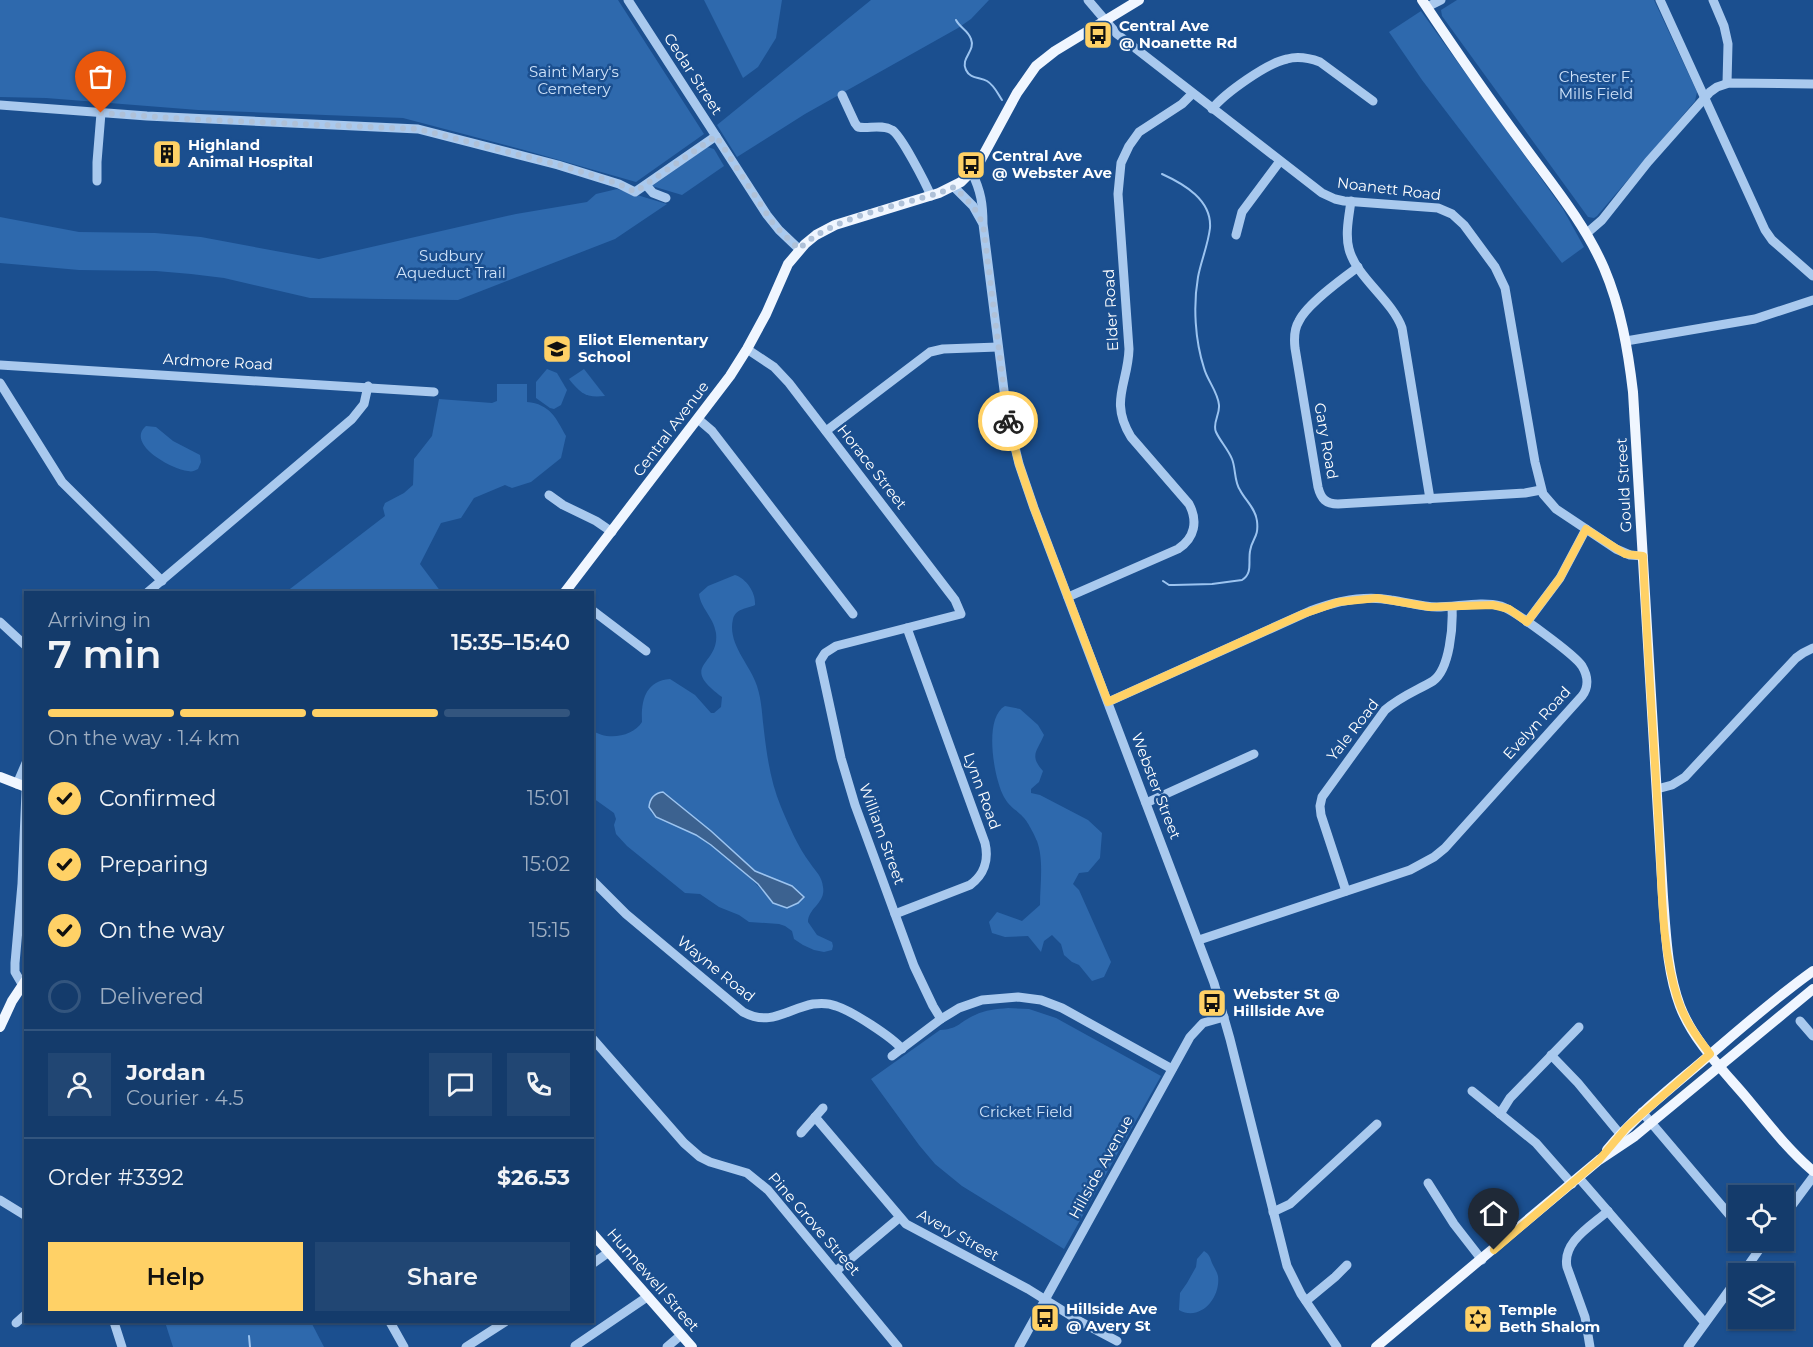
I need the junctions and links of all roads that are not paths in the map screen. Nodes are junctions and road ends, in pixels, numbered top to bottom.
1 (628, 0) edge
2 (1088, 0) edge
3 (1139, 0) edge
4 (1440, 0) edge
5 (1660, 0) edge
6 (1713, 0) edge
7 (1425, 4) edge
8 (1105, 21) junction
9 (1728, 83) junction
10 (1813, 84) edge
11 (1192, 94) junction
12 (842, 95) dead end
13 (1706, 97) junction
14 (1373, 101) dead end
15 (0, 105) edge
16 (1212, 109) junction
17 (101, 113) junction
18 (716, 136) junction
19 (1280, 161) junction
20 (972, 173) junction
21 (97, 181) dead end
22 (646, 185) junction
23 (954, 187) junction
24 (931, 196) junction
25 (666, 198) dead end
26 (1351, 201) junction
27 (983, 224) junction
28 (1587, 233) junction
29 (1236, 235) dead end
30 (799, 249) junction
31 (1358, 267) junction
32 (1813, 276) edge
33 (1813, 300) edge
34 (1626, 341) junction
35 (998, 347) junction
36 (747, 349) junction
37 (0, 365) edge
38 (0, 383) edge
39 (368, 386) junction
40 (434, 392) dead end
41 (698, 419) junction
42 (826, 431) junction
43 (1541, 490) junction
44 (549, 495) dead end
45 (1430, 499) junction
46 (1586, 529) junction
47 (612, 532) junction
48 (1643, 556) junction
49 (162, 581) junction
50 (149, 591) edge
51 (568, 591) edge
52 (1068, 597) junction
53 (1452, 607) junction
54 (594, 612) edge
55 (853, 614) dead end
56 (0, 622) edge
57 (1527, 622) junction
58 (908, 628) junction
59 (24, 644) edge
60 (1813, 648) edge
61 (646, 651) dead end
62 (1108, 702) junction
63 (1254, 754) dead end
64 (0, 777) edge
65 (23, 788) edge
66 (1657, 789) junction
67 (1146, 803) junction
68 (594, 882) edge
69 (1346, 891) junction
70 (895, 914) junction
71 (1199, 940) junction
72 (1813, 971) edge
73 (24, 982) edge
74 (1813, 989) edge
75 (21, 997) edge
76 (1224, 1017) junction
77 (941, 1019) junction
78 (1800, 1021) dead end
79 (0, 1027) edge
80 (1579, 1027) dead end
81 (1813, 1036) edge
82 (594, 1040) edge
83 (902, 1049) junction
84 (1710, 1054) junction
85 (1551, 1055) junction
86 (892, 1056) dead end
87 (1720, 1065) junction
88 (1172, 1069) junction
89 (1472, 1091) dead end
90 (823, 1108) dead end
91 (1642, 1112) junction
92 (1500, 1114) junction
93 (815, 1117) junction
94 (1651, 1122) junction
95 (1377, 1124) dead end
96 (801, 1133) dead end
97 (1620, 1134) junction
98 (1599, 1160) junction
99 (1813, 1170) edge
100 (1813, 1177) edge
101 (1575, 1181) junction
102 (1428, 1183) dead end
103 (0, 1200) edge
104 (1794, 1203) edge
105 (1608, 1211) junction
106 (1273, 1212) junction
107 (1728, 1214) edge
108 (24, 1215) edge
109 (899, 1218) junction
110 (594, 1235) edge
111 (609, 1252) junction
112 (1482, 1260) junction
113 (594, 1262) edge
114 (1347, 1265) dead end
115 (836, 1272) junction
116 (1728, 1292) edge
117 (647, 1297) junction
118 (1045, 1299) junction
119 (1306, 1301) junction
120 (24, 1316) edge
121 (16, 1323) dead end
122 (114, 1323) edge
123 (391, 1323) edge
124 (503, 1323) edge
125 (1705, 1323) junction
126 (681, 1335) junction
127 (1117, 1341) dead end
128 (575, 1346) edge
129 (122, 1347) edge
130 (404, 1347) edge
131 (466, 1347) edge
132 (668, 1347) edge
133 (692, 1347) edge
134 (898, 1347) edge
135 (1018, 1347) edge
136 (1337, 1347) edge
137 (1376, 1347) edge
138 (1590, 1347) edge
139 (1688, 1347) edge

1 - 18 street, Cedar Street
2 - 8 street, Noanett Road
3 - 8 main road, Central Avenue
4 - 7 street
5 - 13 street
6 - 9 street
7 - 28 main road, Gould Street
8 - 11 street, Noanett Road
8 - 20 main road, Central Avenue
9 - 10 street
9 - 13 street
11 - 16 street, Noanett Road
11 - 52 street, Elder Road
12 - 24 street
13 - 28 street
13 - 32 street
14 - 16 street
15 - 17 street
16 - 19 street, Noanett Road
17 - 21 street
17 - 22 street
18 - 22 street
18 - 30 street, Cedar Street
19 - 26 street, Noanett Road
19 - 29 street
20 - 23 main road, Central Avenue
20 - 27 street, Webster Street
22 - 25 street
23 - 24 main road, Central Avenue
23 - 27 street, Webster Street
24 - 30 main road, Central Avenue
26 - 31 street
26 - 43 street, Noanett Road
27 - 35 street, Webster Street
28 - 34 main road, Gould Street
30 - 36 main road, Central Avenue
31 - 45 street
31 - 45 street, Gary Road
33 - 34 street
34 - 48 main road, Gould Street
35 - 42 street
35 - 52 street, Webster Street
36 - 41 main road, Central Avenue
36 - 42 street, Horace Street
37 - 39 street, Ardmore Road
38 - 49 street
39 - 40 street, Ardmore Road
39 - 49 street
41 - 47 main road, Central Avenue
41 - 55 street
42 - 58 street, Horace Street
43 - 45 street, Gary Road
43 - 46 street, Noanett Road
44 - 47 street
46 - 48 street, Noanett Road
46 - 57 street
47 - 51 main road, Central Avenue
48 - 66 main road, Gould Street
49 - 50 street
52 - 62 street, Webster Street
53 - 57 street, Evelyn Road
53 - 62 street, Evelyn Road
53 - 69 street, Yale Road
54 - 61 street
56 - 59 street
57 - 69 street, Evelyn Road
58 - 70 street, Lynn Road
58 - 70 street, William Street
60 - 66 street
62 - 67 street, Webster Street
63 - 67 street
64 - 65 main road
65 - 73 street
66 - 84 main road, Gould Street
67 - 71 street, Webster Street
68 - 83 street, Wayne Road
69 - 71 street, Evelyn Road
70 - 77 street, William Street
71 - 76 street, Webster Street
72 - 84 main road
73 - 75 main road
74 - 87 main road
75 - 79 main road
76 - 88 street, Hillside Avenue
76 - 106 street, Webster Street
77 - 83 street
77 - 88 street
78 - 81 street
80 - 85 street
82 - 115 street, Pine Grove Street
83 - 86 street
84 - 87 main road, Gould Street
84 - 91 main road
85 - 92 street
85 - 97 street
87 - 94 main road
87 - 99 main road, Gould Street
88 - 118 street, Hillside Avenue
89 - 92 street
90 - 93 street
91 - 94 street
91 - 97 main road
92 - 101 street
93 - 96 street
93 - 109 street, Avery Street
94 - 98 main road
94 - 107 street
95 - 106 street
97 - 98 main road
98 - 101 main road
100 - 104 street
101 - 105 street
101 - 112 main road
102 - 112 street
103 - 108 street
105 - 125 street
105 - 138 street
106 - 119 street, Webster Street
109 - 115 street
109 - 118 street, Avery Street
110 - 111 main road, Hunnewell Street
111 - 113 street
111 - 117 main road, Hunnewell Street
112 - 137 main road
114 - 119 street
115 - 134 street, Pine Grove Street
116 - 125 street
117 - 126 main road, Hunnewell Street
117 - 128 street
118 - 127 street, Avery Street
118 - 135 street, Hillside Avenue
119 - 136 street, Webster Street
120 - 121 street
122 - 129 street
123 - 130 street
124 - 131 street
125 - 139 street
126 - 132 street
126 - 133 main road, Hunnewell Street

